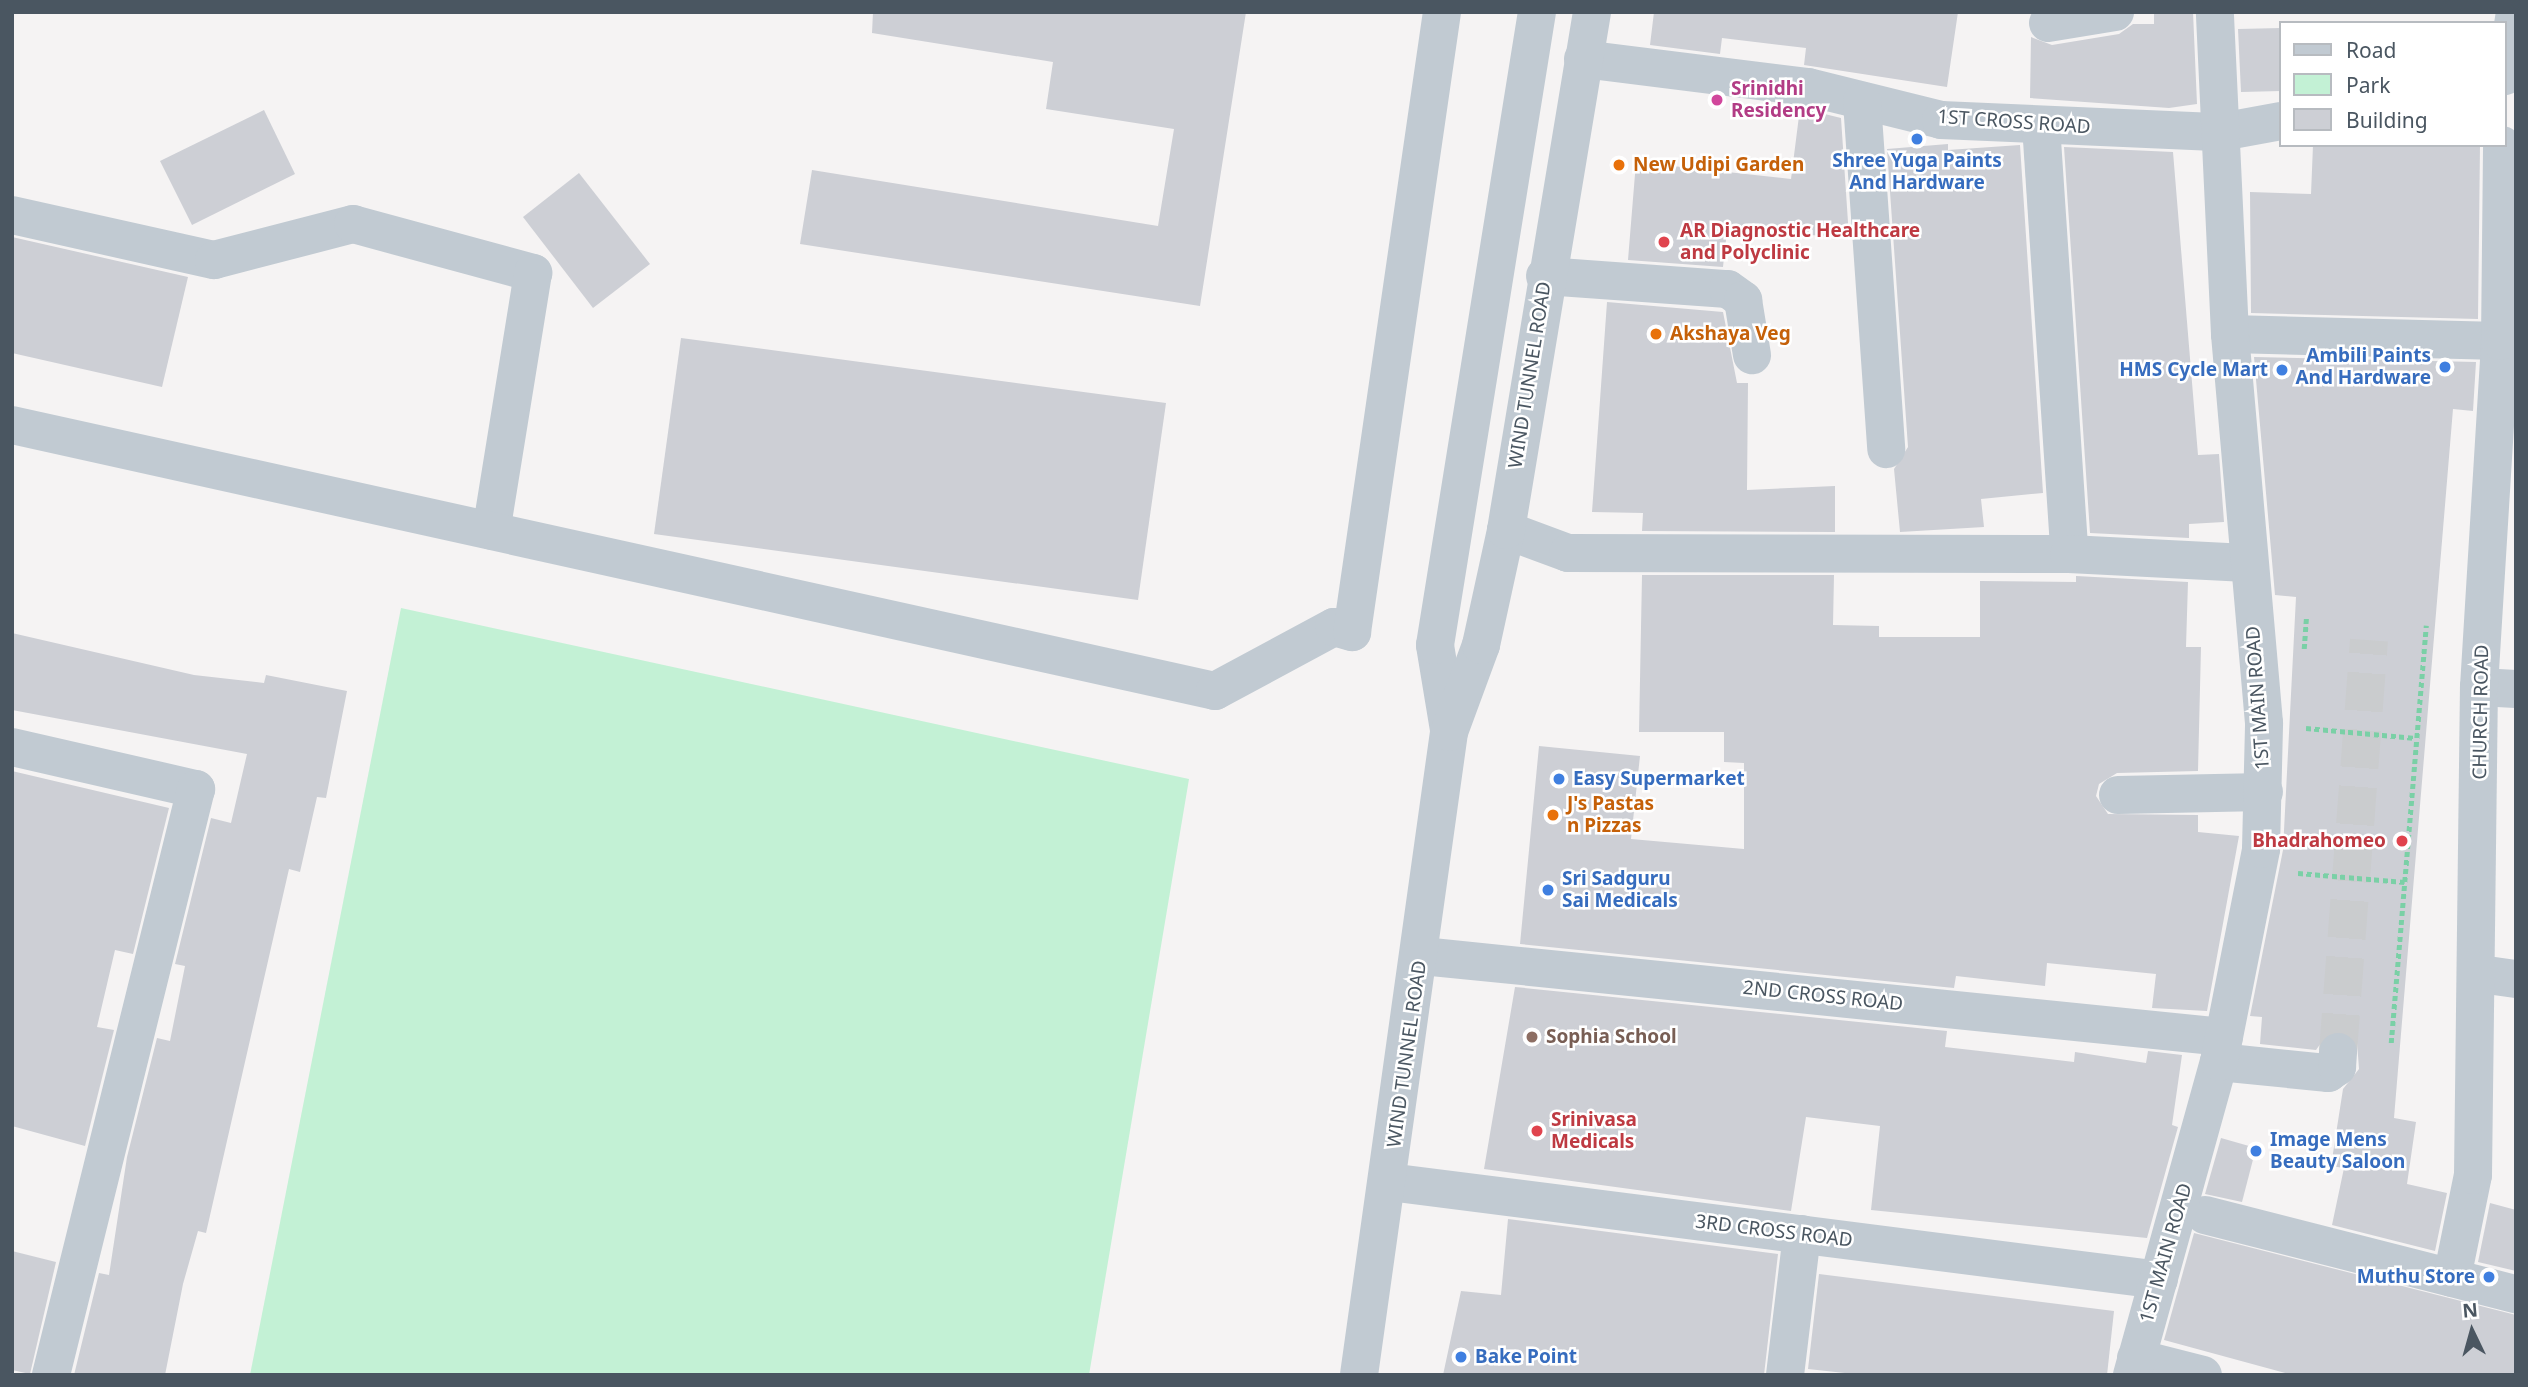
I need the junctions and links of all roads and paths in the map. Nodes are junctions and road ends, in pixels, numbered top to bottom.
1 (1442, 12) edge
2 (1537, 12) edge
3 (1592, 12) edge
4 (2115, 12) edge
5 (2215, 12) edge
6 (2515, 12) edge
7 (2048, 23) dead end
8 (1583, 59) junction
9 (2507, 63) edge
10 (1862, 102) junction
11 (2280, 121) edge
12 (2041, 125) junction
13 (2221, 132) junction
14 (2502, 147) edge
15 (12, 215) edge
16 (1545, 276) junction
17 (2230, 334) junction
18 (2501, 341) junction
19 (1752, 355) dead end
20 (12, 425) edge
21 (1886, 449) dead end
22 (1506, 530) junction
23 (491, 531) junction
24 (2069, 545) junction
25 (2247, 563) junction
26 (2426, 625) dead end
27 (2498, 688) edge
28 (2297, 727) dead end
29 (1449, 732) junction
30 (2416, 738) junction
31 (12, 747) edge
32 (2264, 792) junction
33 (2118, 795) dead end
34 (2286, 872) dead end
35 (2405, 883) junction
36 (1422, 956) junction
37 (2498, 976) edge
38 (2391, 1043) dead end
39 (2222, 1049) junction
40 (2338, 1052) tunnel mouth
41 (1389, 1182) junction
42 (2205, 1216) dead end
43 (1802, 1234) junction
44 (2452, 1278) junction
45 (2160, 1280) junction
46 (2516, 1294) edge
47 (2134, 1366) edge
48 (51, 1375) edge
49 (1359, 1375) edge
50 (1786, 1375) edge
51 (2203, 1375) edge

1 - 23 street
2 - 29 street, WIND TUNNEL ROAD
3 - 8 street, WIND TUNNEL ROAD
4 - 7 street
5 - 13 street, 1ST MAIN ROAD
6 - 9 street
8 - 10 street, 1ST CROSS ROAD
8 - 16 street, WIND TUNNEL ROAD
10 - 12 street, 1ST CROSS ROAD
10 - 21 street
11 - 13 street, 1ST CROSS ROAD
12 - 13 street, 1ST CROSS ROAD
12 - 24 street
13 - 17 street, 1ST MAIN ROAD
14 - 18 street, CHURCH ROAD
15 - 23 street
16 - 19 street
16 - 22 street, WIND TUNNEL ROAD
17 - 18 street
17 - 25 street, 1ST MAIN ROAD
18 - 27 street, CHURCH ROAD
20 - 23 street
22 - 24 street
22 - 29 street, WIND TUNNEL ROAD
24 - 25 street
25 - 32 street, 1ST MAIN ROAD
26 - 30 path
27 - 37 street, CHURCH ROAD
28 - 30 path
29 - 36 street, WIND TUNNEL ROAD
30 - 35 path
31 - 48 street
32 - 33 street
32 - 39 street, 1ST MAIN ROAD
34 - 35 path
35 - 38 path
36 - 39 street, 2ND CROSS ROAD
36 - 41 street, WIND TUNNEL ROAD
37 - 44 street, CHURCH ROAD
39 - 40 street, 2ND CROSS ROAD
39 - 45 street, 1ST MAIN ROAD
41 - 43 street, 3RD CROSS ROAD
41 - 49 street, WIND TUNNEL ROAD
42 - 44 street
43 - 45 street, 3RD CROSS ROAD
43 - 50 street
44 - 46 street
45 - 47 street, 1ST MAIN ROAD
47 - 51 street

